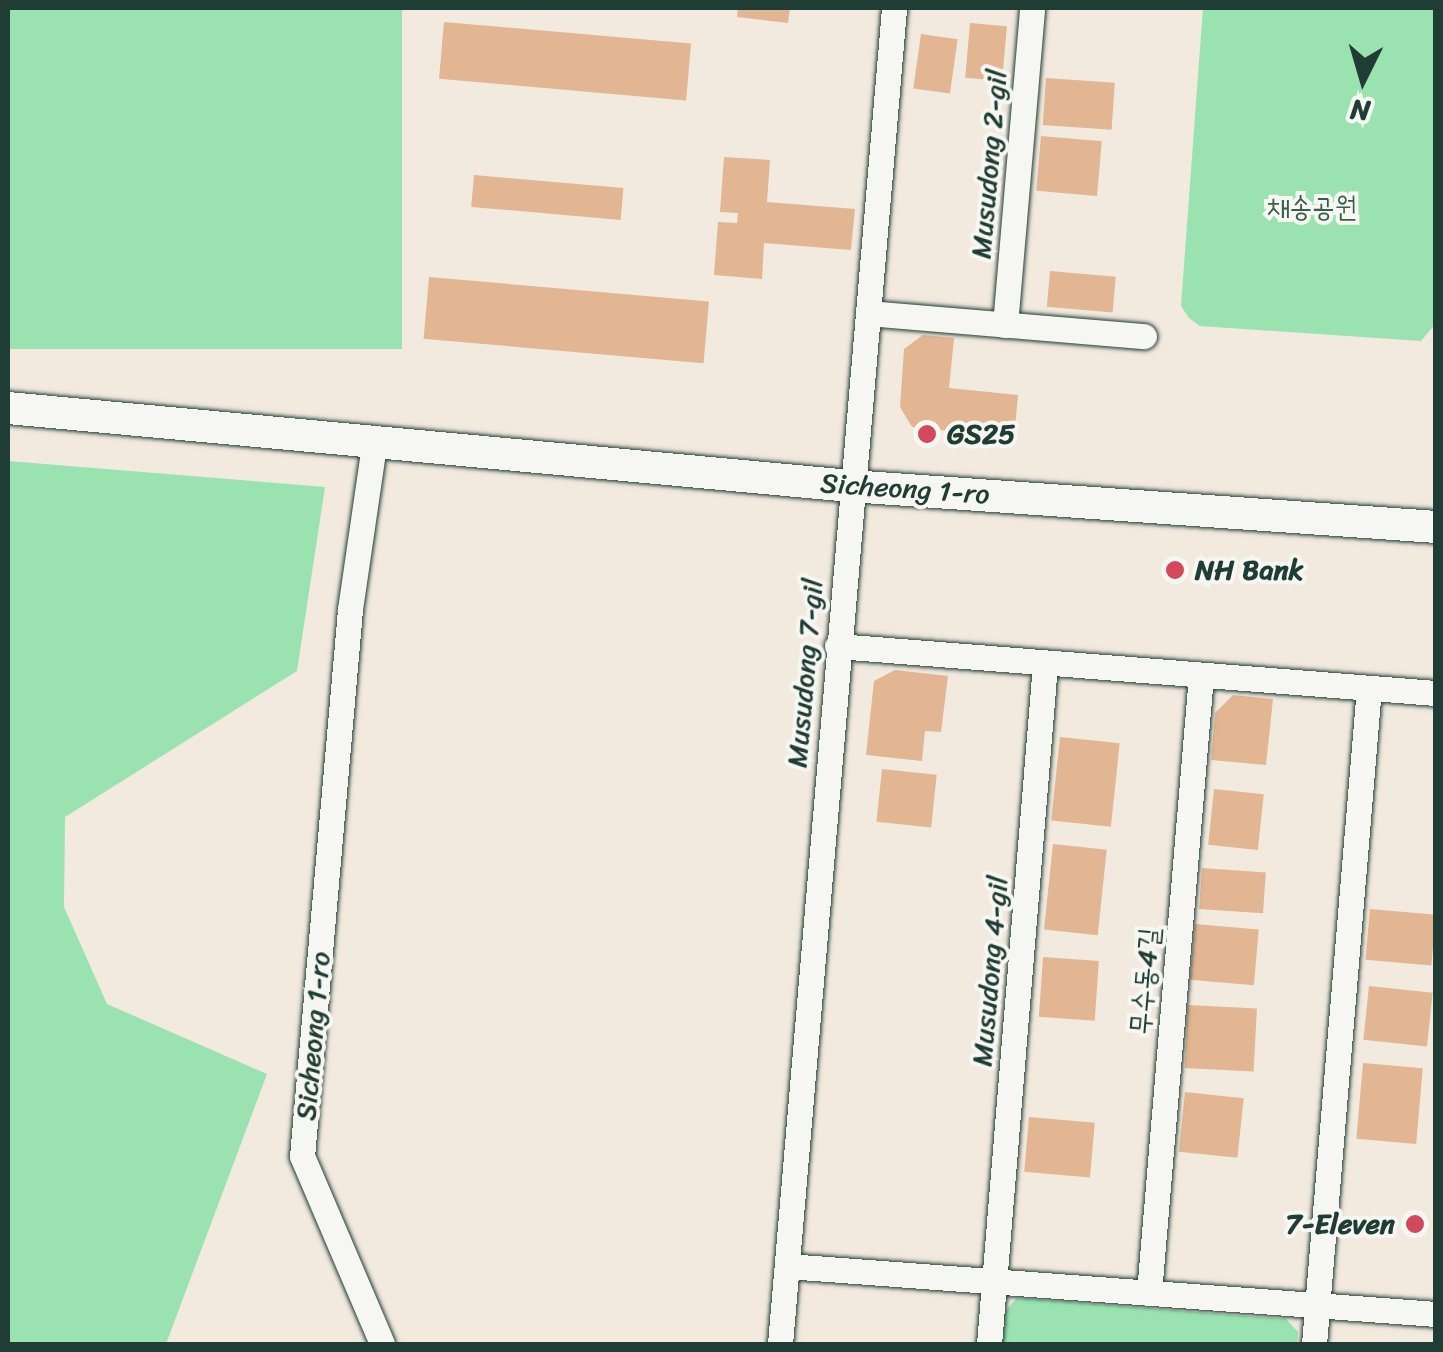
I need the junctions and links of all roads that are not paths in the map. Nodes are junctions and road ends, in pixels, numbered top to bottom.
1 (894, 8) edge
2 (1032, 8) edge
3 (868, 313) junction
4 (1006, 325) junction
5 (1144, 336) dead end
6 (8, 408) edge
7 (374, 438) junction
8 (850, 486) junction
9 (1436, 527) edge
10 (837, 646) junction
11 (1045, 664) junction
12 (1202, 675) junction
13 (1369, 688) junction
14 (1436, 693) edge
15 (787, 1266) junction
16 (995, 1282) junction
17 (1149, 1293) junction
18 (1318, 1304) junction
19 (1436, 1314) edge
20 (382, 1344) edge
21 (780, 1344) edge
22 (989, 1344) edge
23 (1314, 1344) edge

1 - 3 street, Musudong 7-gil
2 - 4 street, Musudong 2-gil
3 - 4 street
3 - 8 street, Musudong 7-gil
4 - 5 street
6 - 7 street, Sicheong 1-ro
7 - 8 street, Sicheong 1-ro
7 - 20 street, Sicheong 1-ro
8 - 9 street, Sicheong 1-ro
8 - 10 street, Musudong 7-gil
10 - 11 street
10 - 15 street, Musudong 7-gil
11 - 12 street
11 - 16 street, Musudong 4-gil
12 - 13 street
12 - 17 street, 무수동4길
13 - 14 street
13 - 18 street
15 - 16 street
15 - 21 street, Musudong 7-gil
16 - 17 street
16 - 22 street, Musudong 4-gil
17 - 18 street
18 - 19 street
18 - 23 street

